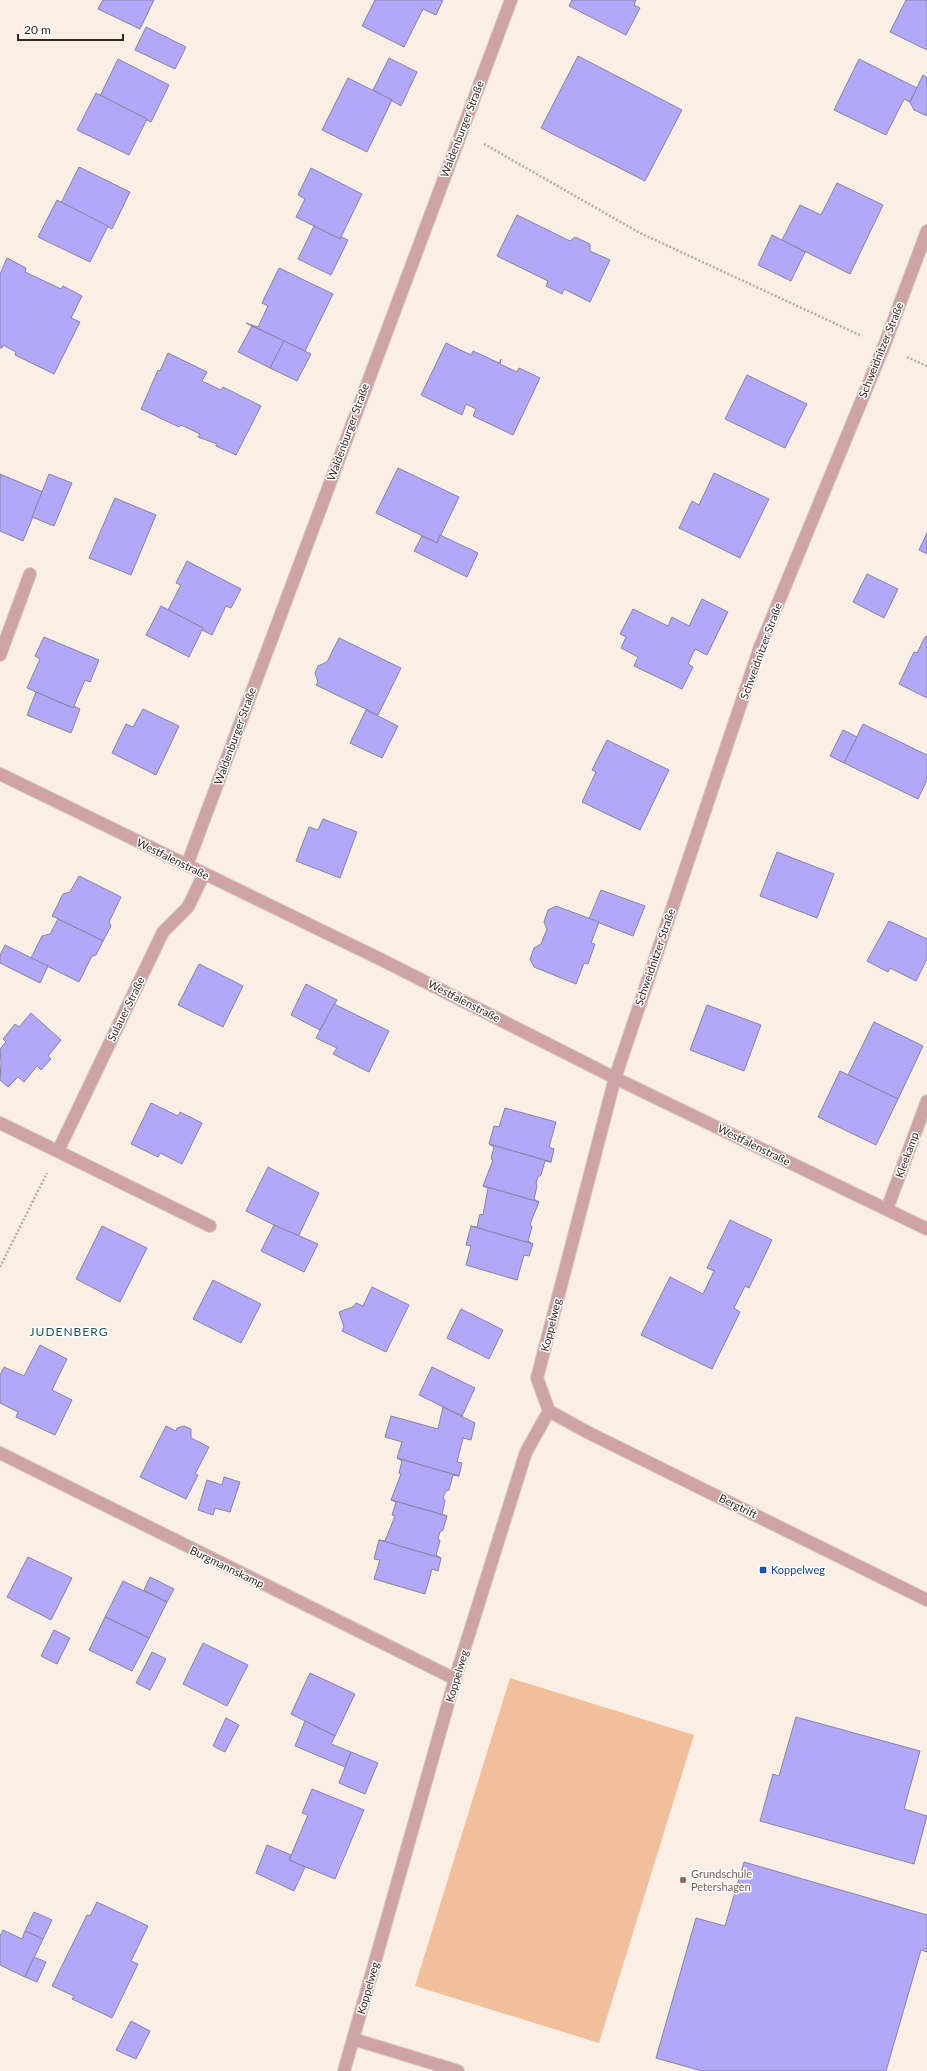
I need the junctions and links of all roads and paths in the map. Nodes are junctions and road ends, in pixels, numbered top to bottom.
1 (511, 0) edge
2 (460, 131) junction
3 (927, 231) edge
4 (884, 346) junction
5 (927, 366) edge
6 (30, 574) dead end
7 (0, 655) edge
8 (0, 774) edge
9 (187, 865) junction
10 (204, 874) junction
11 (614, 1078) junction
12 (927, 1100) edge
13 (0, 1123) edge
14 (58, 1151) junction
15 (887, 1209) junction
16 (210, 1226) dead end
17 (927, 1229) edge
18 (0, 1267) edge
19 (549, 1411) junction
20 (0, 1453) edge
21 (927, 1600) edge
22 (455, 1679) junction
23 (353, 2039) junction
24 (344, 2071) edge
25 (458, 2071) edge

1 - 2 street, Waldenburger Straße
2 - 4 path
2 - 9 street, Waldenburger Straße
3 - 4 street, Schweidnitzer Straße
4 - 5 path
4 - 11 street, Schweidnitzer Straße
6 - 7 street
8 - 9 street, Westfalenstraße
9 - 10 street, Westfalenstraße
10 - 11 street, Westfalenstraße
10 - 14 street, Sulauer Straße
11 - 15 street, Westfalenstraße
11 - 19 street, Koppelweg
12 - 15 street, Kleekamp
13 - 14 street
14 - 16 street
14 - 18 path
15 - 17 street, Westfalenstraße
19 - 21 street, Bergtrift
19 - 22 street, Koppelweg
20 - 22 street, Burgmannskamp
22 - 23 street, Koppelweg
23 - 24 street, Koppelweg
23 - 25 street

